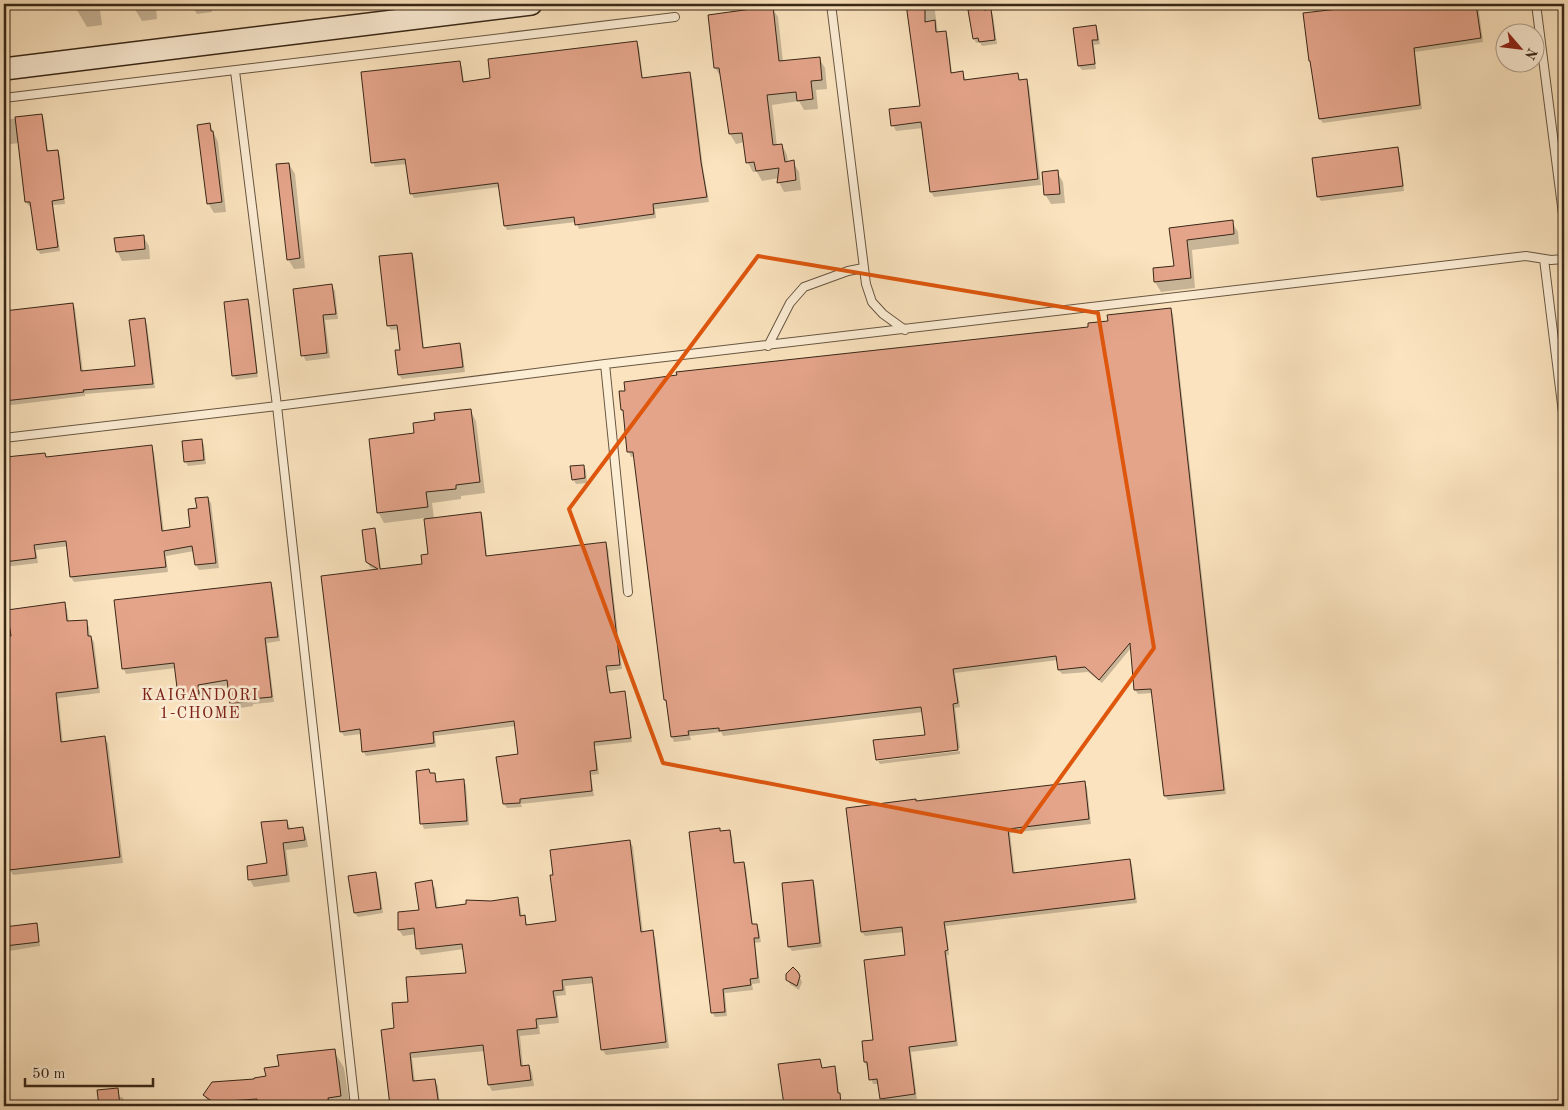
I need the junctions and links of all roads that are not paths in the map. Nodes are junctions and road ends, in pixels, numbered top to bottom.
1 (531, 4) edge
2 (831, 4) edge
3 (1536, 4) edge
4 (475, 7) edge
5 (675, 17) dead end
6 (4, 69) edge
7 (235, 71) junction
8 (4, 98) edge
9 (1564, 222) edge
10 (1564, 259) edge
11 (1544, 260) junction
12 (863, 268) junction
13 (905, 330) junction
14 (768, 346) junction
15 (605, 364) junction
16 (277, 406) junction
17 (1564, 421) edge
18 (4, 438) edge
19 (628, 592) dead end
20 (4, 1058) edge
21 (5, 1069) edge
22 (1564, 1104) edge
23 (356, 1106) edge
24 (1541, 1106) edge

1 - 4 street
2 - 12 lane
3 - 9 lane
4 - 6 street
5 - 7 lane
7 - 8 lane
7 - 16 lane
10 - 11 lane
11 - 13 lane
11 - 17 lane
12 - 13 lane
12 - 14 lane
13 - 14 lane
14 - 15 lane
15 - 16 lane
15 - 19 lane
16 - 18 lane
16 - 23 lane
20 - 21 lane
22 - 24 lane

